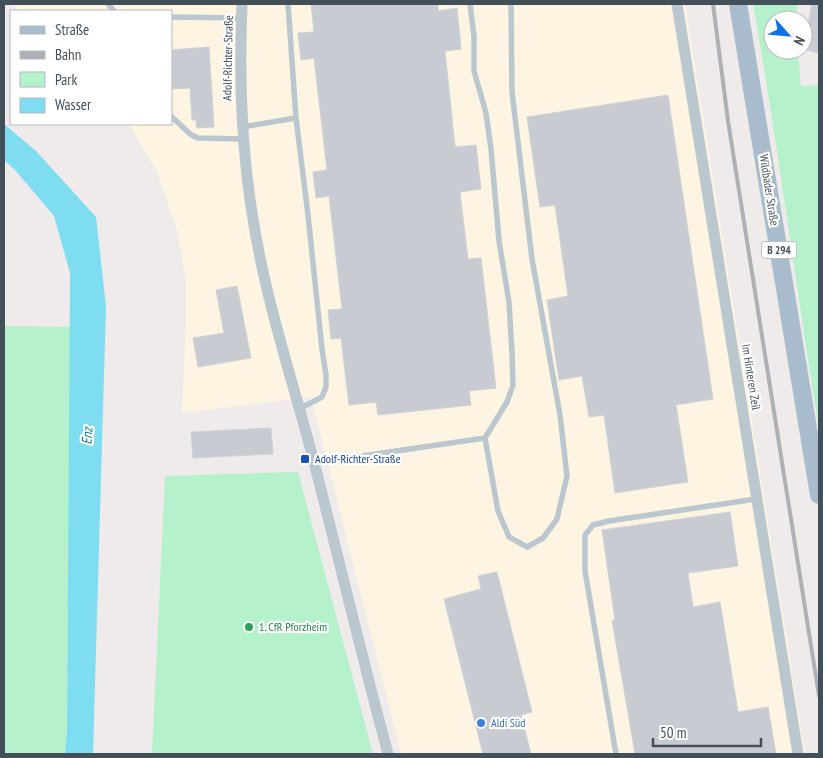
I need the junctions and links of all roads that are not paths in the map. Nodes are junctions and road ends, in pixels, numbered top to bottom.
1 (242, 4) edge
2 (288, 4) edge
3 (470, 4) edge
4 (511, 4) edge
5 (677, 4) edge
6 (738, 4) edge
7 (172, 17) edge
8 (241, 18) junction
9 (172, 117) edge
10 (296, 118) junction
11 (242, 133) junction
12 (300, 409) junction
13 (485, 438) junction
14 (314, 463) junction
15 (819, 496) edge
16 (756, 499) junction
17 (388, 754) edge
18 (616, 754) edge
19 (798, 754) edge

1 - 8 street, Adolf-Richter-Straße
2 - 10 lane
3 - 13 lane
4 - 13 lane
5 - 16 street, Im Hinteren Zeil
6 - 15 main road, Wildbader Straße / B 294
7 - 8 lane
8 - 11 street, Adolf-Richter-Straße
9 - 11 lane
10 - 11 lane
10 - 12 lane
11 - 12 street, Adolf-Richter-Straße
12 - 14 street, Adolf-Richter-Straße
13 - 14 lane
14 - 17 street, Adolf-Richter-Straße
16 - 18 lane
16 - 19 street, Im Hinteren Zeil

